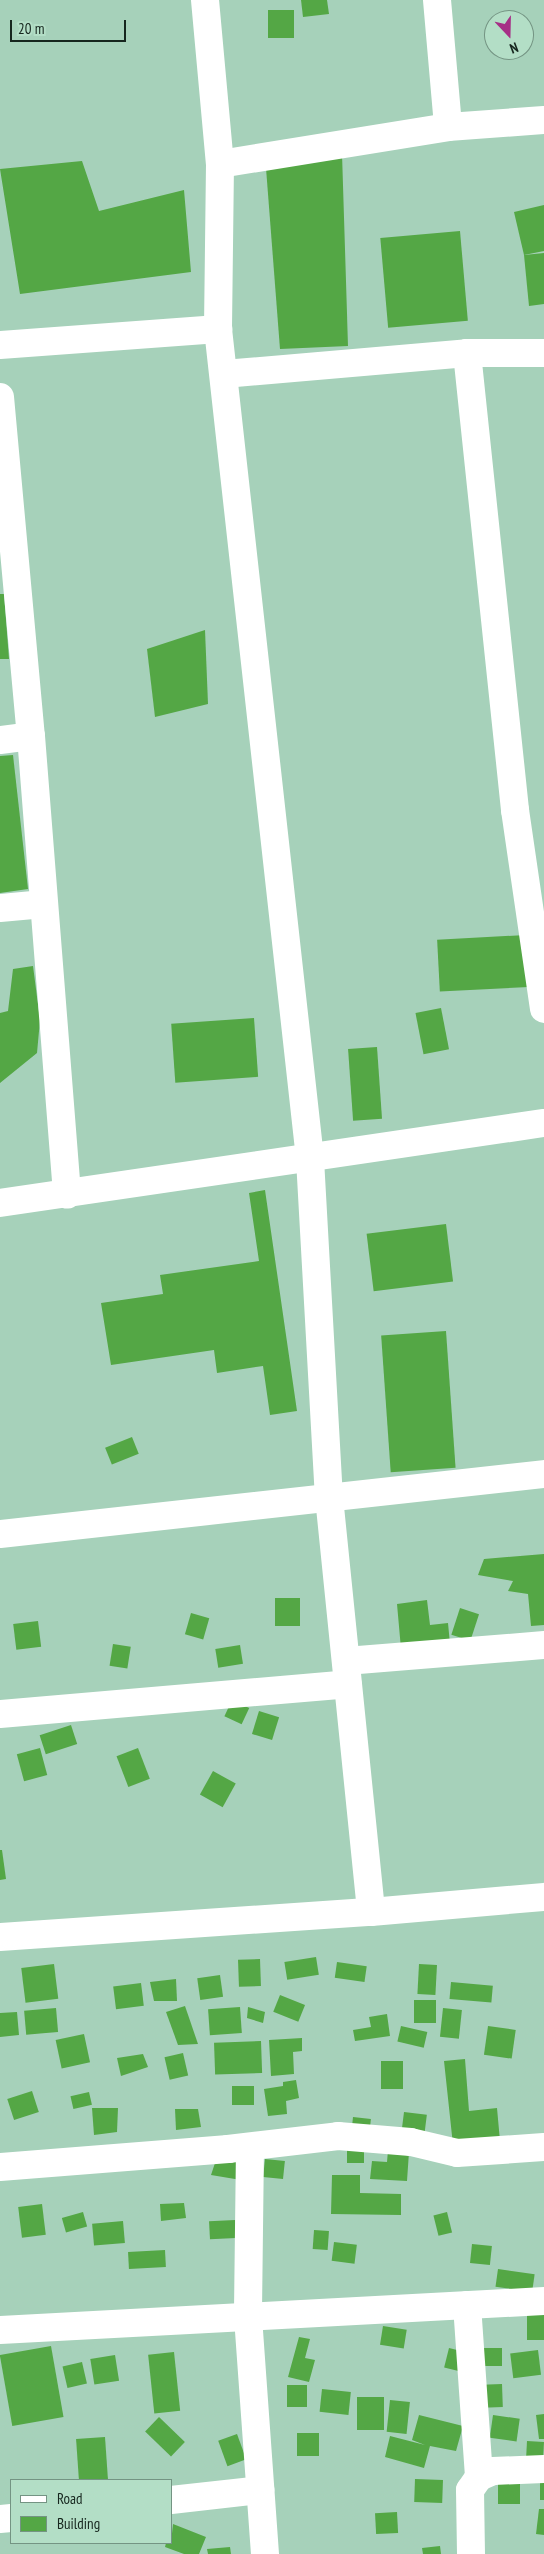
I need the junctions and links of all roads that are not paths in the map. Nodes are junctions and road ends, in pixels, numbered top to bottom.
1 (205, 0) edge
2 (437, 0) edge
3 (544, 120) edge
4 (448, 127) junction
5 (220, 164) junction
6 (218, 328) junction
7 (0, 345) edge
8 (467, 353) junction
9 (544, 353) edge
10 (224, 374) junction
11 (0, 397) edge
12 (8, 578) edge
13 (31, 736) junction
14 (0, 740) edge
15 (44, 904) junction
16 (0, 908) edge
17 (544, 1009) edge
18 (544, 1124) edge
19 (310, 1160) junction
20 (67, 1195) junction
21 (0, 1204) edge
22 (544, 1474) edge
23 (329, 1497) junction
24 (0, 1534) edge
25 (544, 1645) edge
26 (347, 1672) junction
27 (0, 1714) edge
28 (544, 1897) edge
29 (371, 1912) junction
30 (0, 1937) edge
31 (250, 2147) junction
32 (544, 2148) edge
33 (0, 2167) edge
34 (544, 2301) edge
35 (467, 2305) junction
36 (248, 2318) junction
37 (0, 2330) edge
38 (544, 2469) edge
39 (479, 2478) junction
40 (260, 2490) junction
41 (172, 2500) edge
42 (265, 2554) edge
43 (471, 2554) edge

1 - 5 street
2 - 4 street
3 - 4 street
4 - 5 street
5 - 6 street
6 - 7 street
6 - 10 street
8 - 9 street
8 - 10 street
8 - 17 street
10 - 19 street
11 - 12 street
12 - 13 street
13 - 14 street
13 - 15 street
15 - 16 street
15 - 20 street
18 - 19 street
19 - 20 street
19 - 23 street
20 - 21 street
22 - 23 street
23 - 24 street
23 - 26 street
25 - 26 street
26 - 27 street
26 - 29 street
28 - 29 street
29 - 30 street
31 - 32 street
31 - 33 street
31 - 36 street
34 - 35 street
35 - 36 street
35 - 39 street
36 - 37 street
36 - 40 street
38 - 39 street
39 - 43 street
40 - 41 street
40 - 42 street

